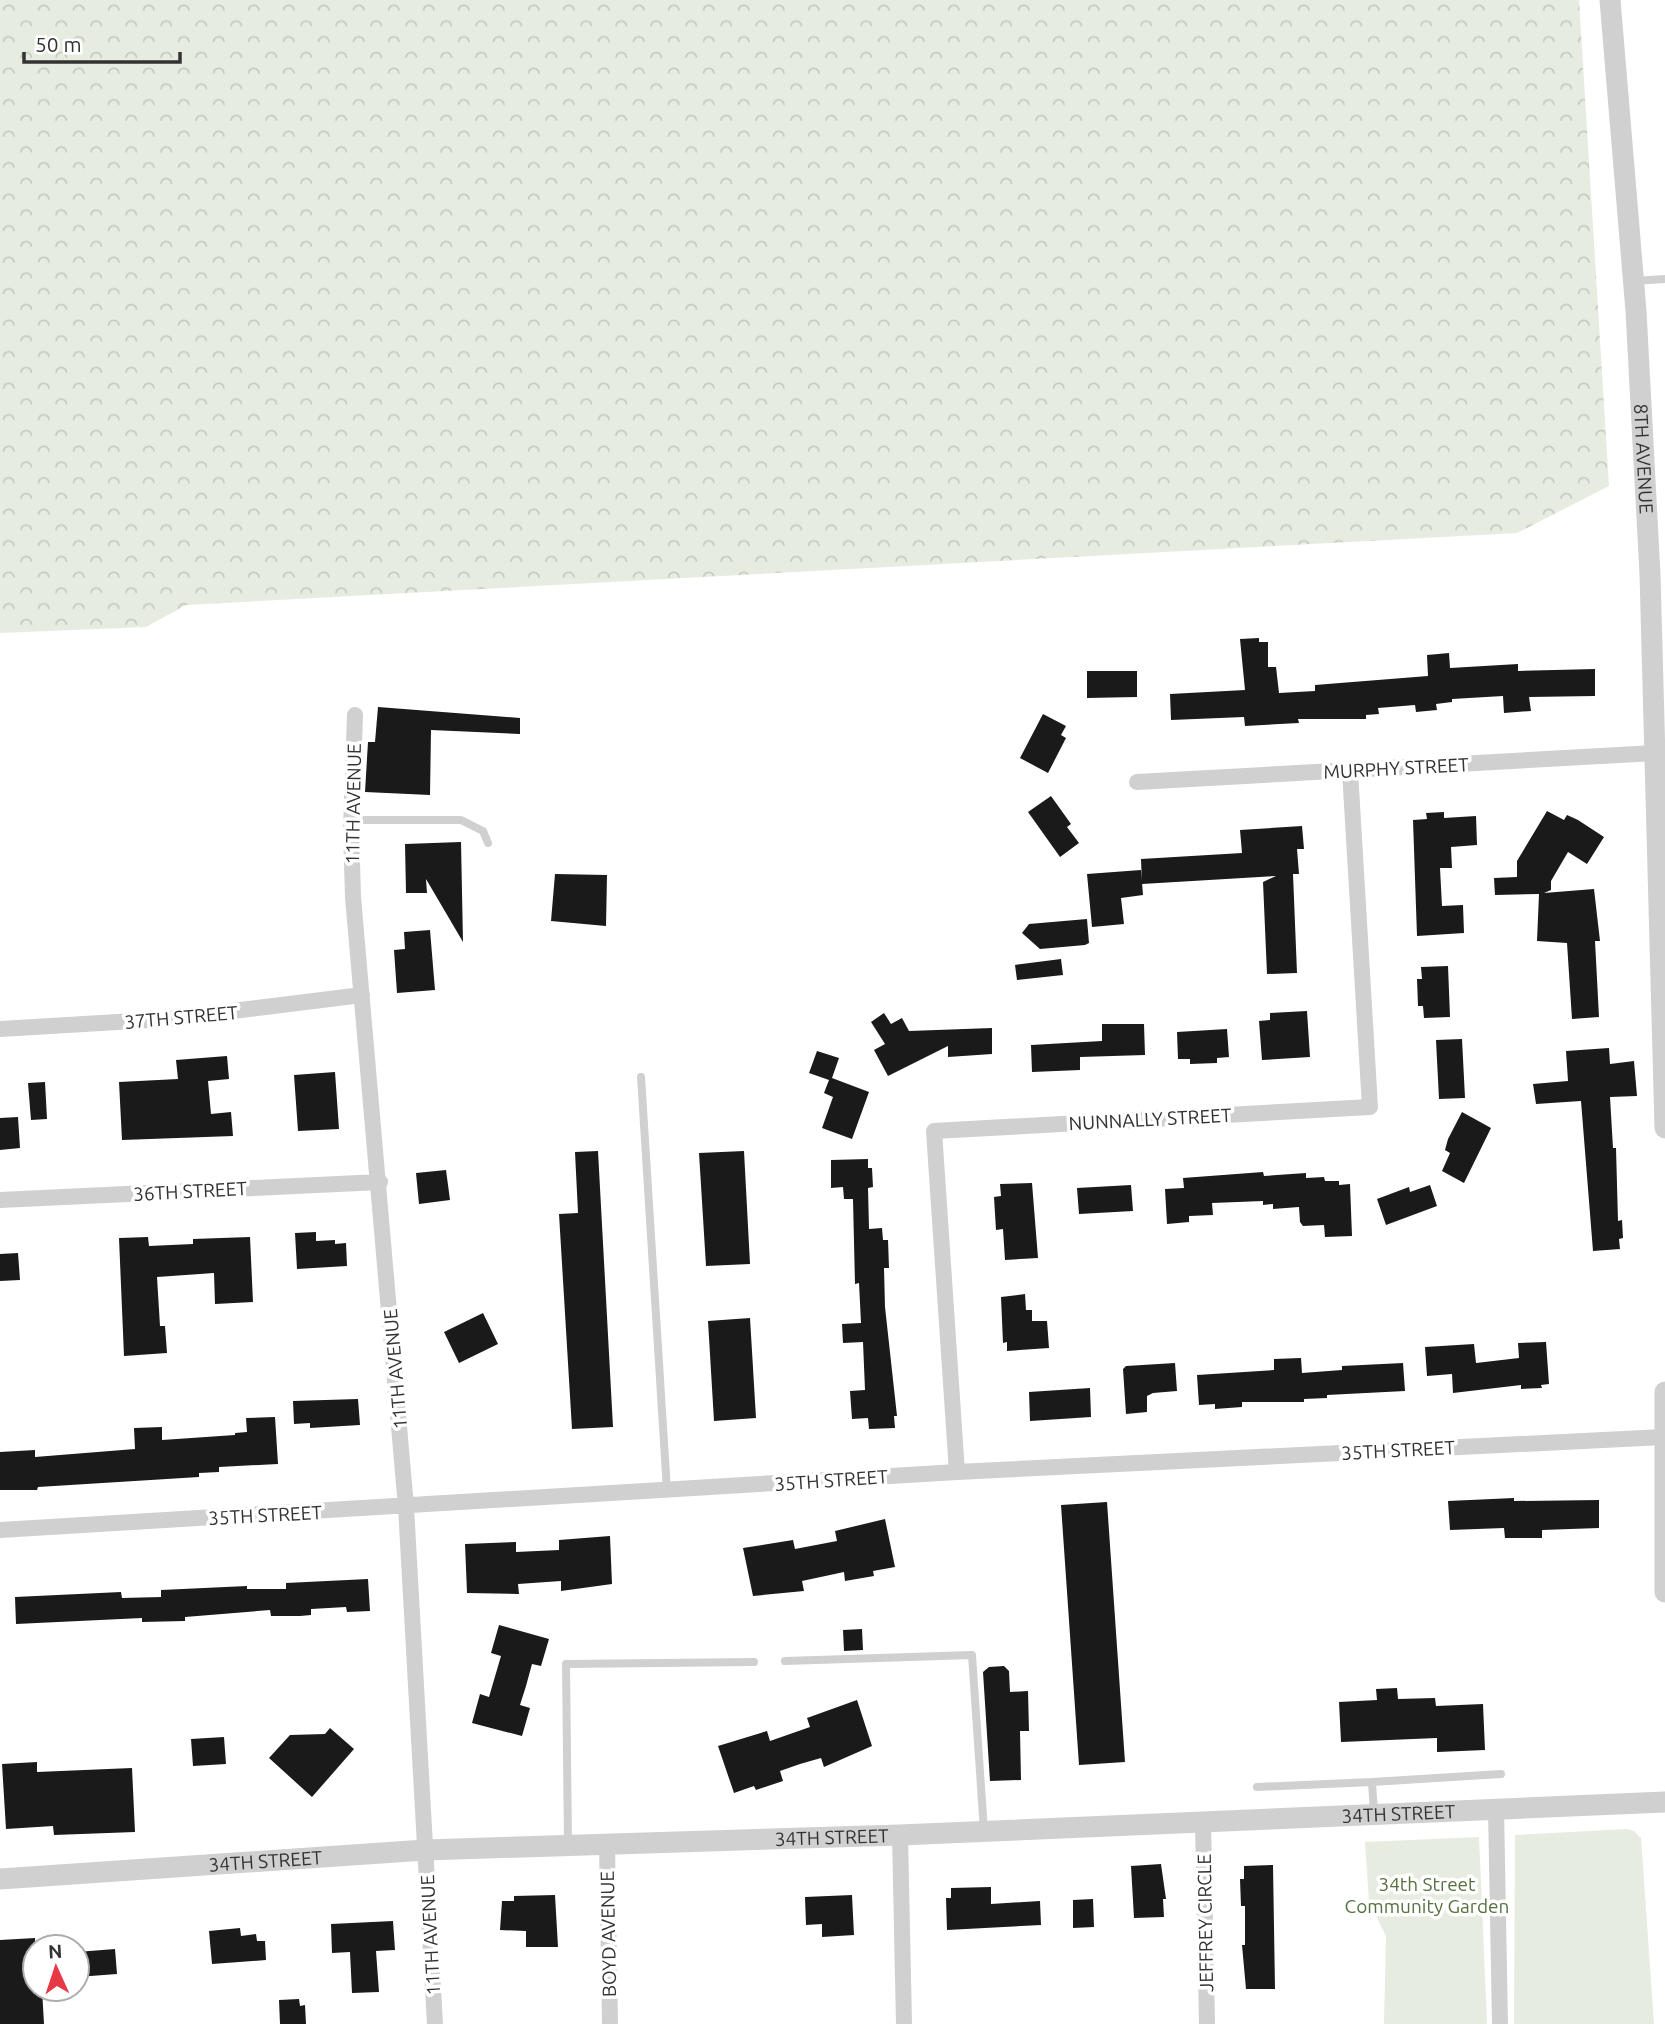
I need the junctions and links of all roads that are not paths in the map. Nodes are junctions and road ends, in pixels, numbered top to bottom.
1 (1610, 0) edge
2 (1665, 279) edge
3 (1633, 281) junction
4 (355, 715) dead end
5 (1655, 752) junction
6 (1350, 771) junction
7 (1138, 782) dead end
8 (351, 820) junction
9 (488, 844) dead end
10 (362, 995) junction
11 (0, 1029) edge
12 (641, 1077) dead end
13 (1665, 1128) edge
14 (380, 1182) junction
15 (0, 1200) edge
16 (1665, 1392) edge
17 (1663, 1437) junction
18 (957, 1472) junction
19 (667, 1490) junction
20 (407, 1507) junction
21 (0, 1530) edge
22 (1665, 1592) edge
23 (785, 1661) dead end
24 (754, 1662) dead end
25 (1501, 1774) dead end
26 (1372, 1782) junction
27 (1257, 1787) dead end
28 (1665, 1802) edge
29 (1496, 1808) junction
30 (1374, 1813) junction
31 (1203, 1821) junction
32 (984, 1831) junction
33 (900, 1835) junction
34 (607, 1844) junction
35 (568, 1845) junction
36 (425, 1850) junction
37 (0, 1879) edge
38 (435, 2024) edge
39 (610, 2024) edge
40 (904, 2024) edge
41 (1207, 2024) edge
42 (1500, 2024) edge

1 - 3 street, 8TH AVENUE
2 - 3 lane
3 - 5 street, 8TH AVENUE
4 - 8 street, 11TH AVENUE
5 - 6 street, MURPHY STREET
5 - 13 street, 8TH AVENUE
6 - 7 street, MURPHY STREET
6 - 18 street, NUNNALLY STREET
8 - 9 lane
8 - 10 street, 11TH AVENUE
10 - 11 street, 37TH STREET
10 - 14 street, 11TH AVENUE
12 - 19 lane
14 - 15 street, 36TH STREET
14 - 20 street, 11TH AVENUE
16 - 17 street
17 - 18 street, 35TH STREET
17 - 22 street
18 - 19 street, 35TH STREET
19 - 20 street, 35TH STREET
20 - 21 street, 35TH STREET
20 - 36 street, 11TH AVENUE
23 - 32 lane
24 - 35 lane
25 - 26 lane
26 - 27 lane
26 - 30 lane
28 - 29 street, 34TH STREET
29 - 30 street, 34TH STREET
29 - 42 street
30 - 31 street, 34TH STREET
31 - 32 street, 34TH STREET
31 - 41 street, JEFFREY CIRCLE
32 - 33 street, 34TH STREET
33 - 34 street, 34TH STREET
33 - 40 street
34 - 35 street, 34TH STREET
34 - 39 street, BOYD AVENUE
35 - 36 street, 34TH STREET
36 - 37 street, 34TH STREET
36 - 38 street, 11TH AVENUE

